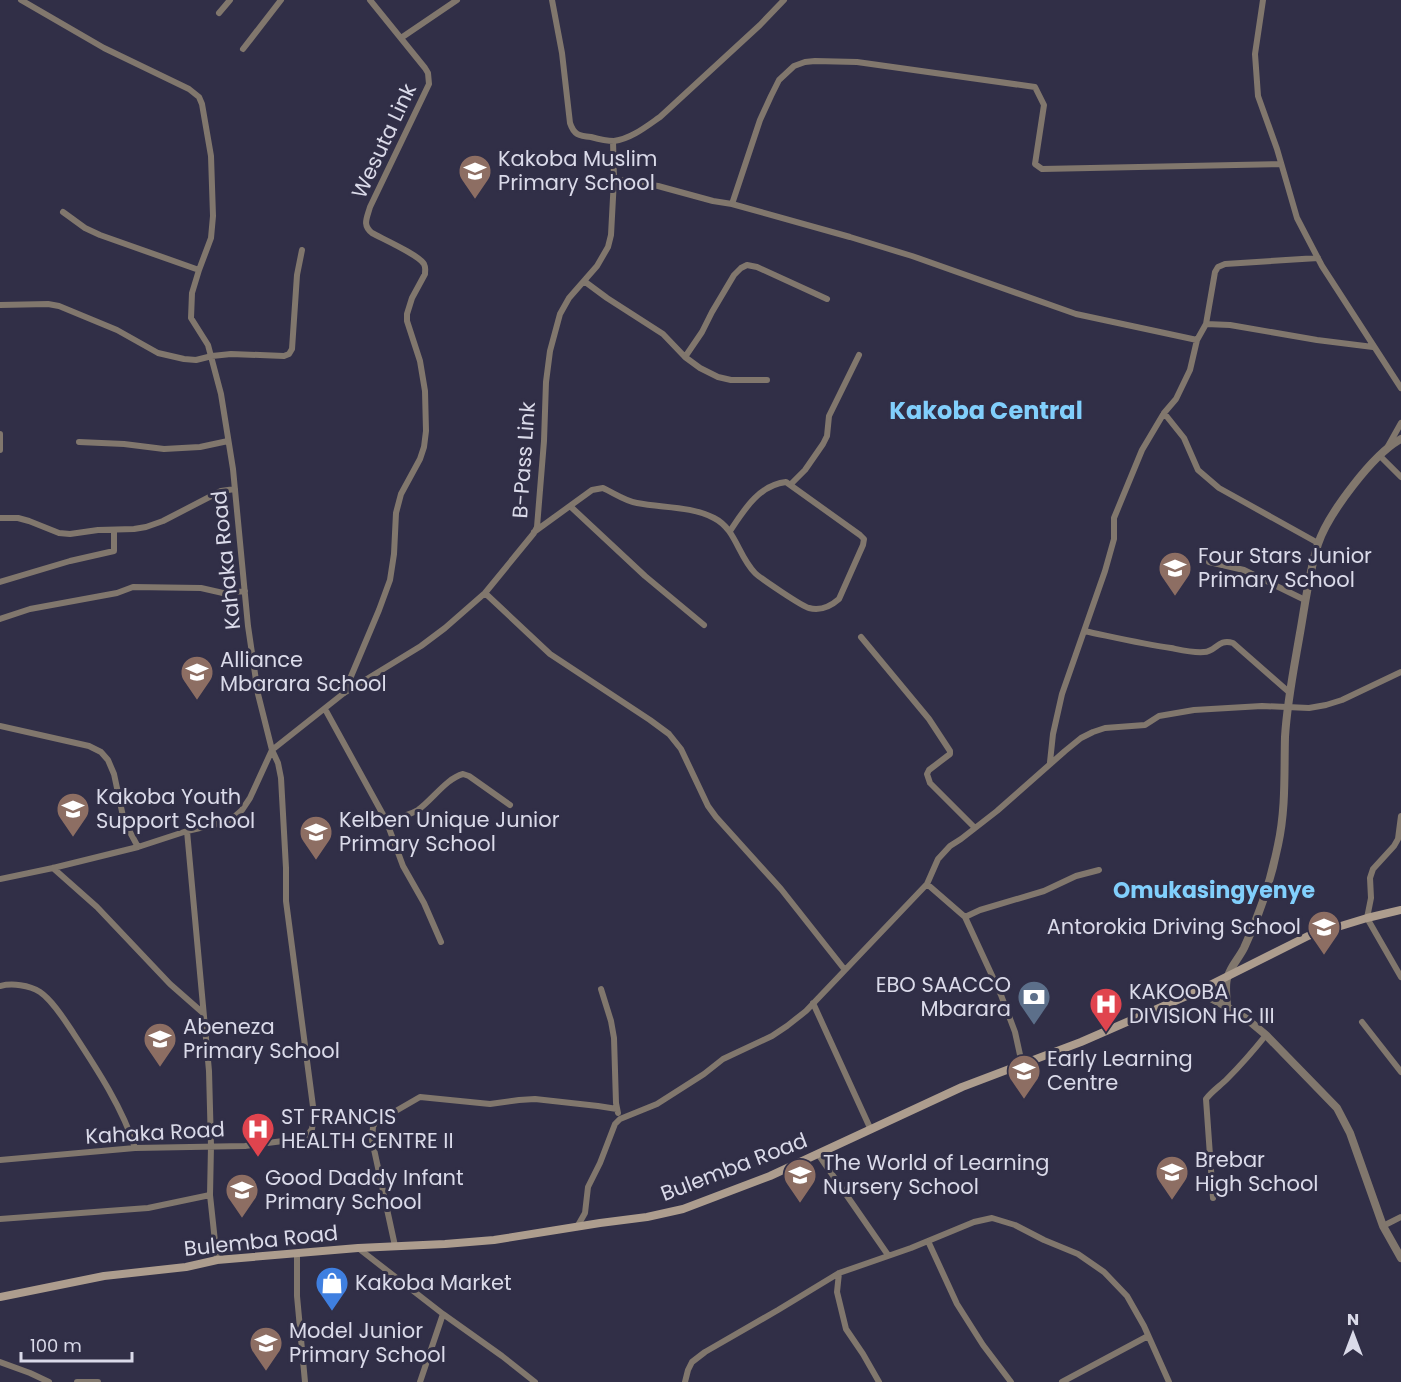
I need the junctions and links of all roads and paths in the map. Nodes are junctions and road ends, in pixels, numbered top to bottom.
1 (21, 0) edge
2 (230, 0) edge
3 (281, 0) edge
4 (370, 0) edge
5 (457, 0) edge
6 (552, 0) edge
7 (784, 0) edge
8 (1263, 0) edge
9 (219, 13) dead end
10 (400, 38) junction
11 (243, 49) dead end
12 (613, 141) junction
13 (1281, 164) junction
14 (614, 179) junction
15 (732, 204) junction
16 (63, 212) dead end
17 (302, 250) dead end
18 (1318, 258) junction
19 (198, 270) junction
20 (584, 281) junction
21 (827, 299) dead end
22 (0, 305) edge
23 (1206, 324) junction
24 (1197, 340) junction
25 (1373, 347) junction
26 (859, 355) dead end
27 (212, 356) junction
28 (685, 357) junction
29 (767, 380) dead end
30 (1401, 388) edge
31 (1164, 414) junction
32 (1401, 423) edge
33 (0, 434) edge
34 (1401, 439) edge
35 (228, 441) junction
36 (80, 442) dead end
37 (0, 450) edge
38 (1383, 453) junction
39 (1401, 477) edge
40 (791, 484) junction
41 (235, 489) junction
42 (570, 506) junction
43 (0, 518) edge
44 (114, 530) junction
45 (730, 531) junction
46 (534, 533) junction
47 (1318, 543) junction
48 (1209, 562) dead end
49 (0, 582) edge
50 (245, 591) junction
51 (485, 593) junction
52 (1305, 600) junction
53 (0, 619) edge
54 (704, 625) dead end
55 (1084, 631) junction
56 (861, 637) dead end
57 (1401, 672) edge
58 (344, 693) junction
59 (1290, 693) junction
60 (1288, 707) junction
61 (325, 709) junction
62 (0, 726) edge
63 (272, 750) junction
64 (1050, 762) junction
65 (510, 805) dead end
66 (1401, 816) edge
67 (386, 820) junction
68 (975, 828) junction
69 (187, 831) junction
70 (1401, 843) edge
71 (1394, 846) junction
72 (138, 847) junction
73 (53, 868) junction
74 (1099, 870) dead end
75 (0, 879) edge
76 (927, 884) junction
77 (1401, 910) edge
78 (964, 916) junction
79 (1367, 918) junction
80 (441, 942) dead end
81 (845, 970) junction
82 (1227, 977) junction
83 (1401, 977) edge
84 (0, 986) edge
85 (601, 989) dead end
86 (1198, 991) junction
87 (813, 1003) junction
88 (1227, 1007) junction
89 (204, 1014) junction
90 (1362, 1022) dead end
91 (1266, 1035) junction
92 (1022, 1065) junction
93 (1401, 1072) edge
94 (617, 1109) junction
95 (620, 1119) junction
96 (871, 1130) junction
97 (211, 1146) junction
98 (135, 1148) junction
99 (818, 1154) junction
100 (0, 1160) edge
101 (210, 1195) junction
102 (1213, 1198) dead end
103 (1401, 1217) edge
104 (0, 1219) edge
105 (1383, 1226) junction
106 (577, 1227) junction
107 (928, 1241) junction
108 (394, 1246) junction
109 (358, 1248) junction
110 (297, 1253) junction
111 (888, 1255) junction
112 (1401, 1258) edge
113 (217, 1260) junction
114 (839, 1273) junction
115 (0, 1297) edge
116 (443, 1314) junction
117 (1148, 1336) junction
118 (0, 1362) edge
119 (49, 1382) edge
120 (77, 1382) edge
121 (98, 1382) edge
122 (304, 1382) edge
123 (420, 1382) edge
124 (535, 1382) edge
125 (685, 1382) edge
126 (877, 1382) edge
127 (1011, 1382) edge
128 (1062, 1382) edge
129 (1169, 1382) edge

1 - 19 street, Kahaka Road
2 - 9 street
3 - 11 street
4 - 10 street, Wesuta Link
5 - 10 street
6 - 12 street
7 - 12 street
8 - 13 street
10 - 58 street, Wesuta Link
12 - 14 street, B-Pass Link
13 - 15 street
13 - 18 street
14 - 15 street
14 - 20 street, B-Pass Link
15 - 24 street
16 - 19 street
17 - 27 street
18 - 23 street
18 - 25 street
19 - 27 street, Kahaka Road
20 - 28 street
20 - 46 street, B-Pass Link
21 - 28 street
22 - 27 street
23 - 24 street
23 - 25 street
24 - 31 street
25 - 30 street
26 - 40 street
27 - 35 street, Kahaka Road
28 - 29 street
31 - 47 street
31 - 55 street
32 - 38 street
33 - 37 street
34 - 38 street
35 - 36 street
35 - 41 street, Kahaka Road
38 - 39 street
38 - 47 street
40 - 45 street
40 - 45 street
41 - 44 street
41 - 50 street, Kahaka Road
42 - 45 street
42 - 46 street
42 - 54 street
43 - 44 street
44 - 49 street
46 - 51 street, B-Pass Link
47 - 52 street
48 - 52 street
50 - 53 street
50 - 63 street, Kahaka Road
51 - 58 street, B-Pass Link
51 - 81 street
52 - 59 street
55 - 59 street
55 - 64 street
56 - 68 street
57 - 60 street
58 - 61 street, B-Pass Link
59 - 60 street
60 - 64 street
60 - 82 street
61 - 63 street, B-Pass Link
61 - 67 street
62 - 72 street
63 - 69 street, B-Pass Link
63 - 97 street, Kahaka Road
64 - 68 street
65 - 67 street
66 - 71 street
67 - 80 street
68 - 76 street
69 - 72 street, B-Pass Link
69 - 89 street
70 - 71 street
71 - 79 street
72 - 73 street, B-Pass Link
73 - 75 street, B-Pass Link
73 - 89 street
74 - 78 street
76 - 78 street
76 - 81 street
77 - 79 main road, Bulemba Road
78 - 92 street
79 - 82 main road, Bulemba Road
79 - 83 street
81 - 87 street
82 - 86 main road, Bulemba Road
82 - 88 street
84 - 98 street
85 - 94 street
86 - 88 street
86 - 92 main road, Bulemba Road
87 - 95 street
87 - 96 street
88 - 91 street
89 - 97 street
90 - 93 street
91 - 102 street
91 - 105 street
92 - 96 main road, Bulemba Road
94 - 95 street
94 - 108 street
95 - 106 street
96 - 99 main road, Bulemba Road
97 - 98 street, Kahaka Road
97 - 101 street
98 - 100 street, Kahaka Road
99 - 106 main road, Bulemba Road
99 - 111 street
101 - 104 street
101 - 113 street
103 - 105 street
105 - 112 street
106 - 108 main road, Bulemba Road
107 - 111 street
107 - 117 street
107 - 127 street
108 - 109 main road, Bulemba Road
109 - 110 main road, Bulemba Road
109 - 116 street
110 - 113 main road, Bulemba Road
110 - 122 street
111 - 114 street
113 - 115 main road, Bulemba Road
114 - 125 street
114 - 126 street
116 - 123 street
116 - 124 street
117 - 128 street
117 - 129 street
118 - 119 street
120 - 121 street

